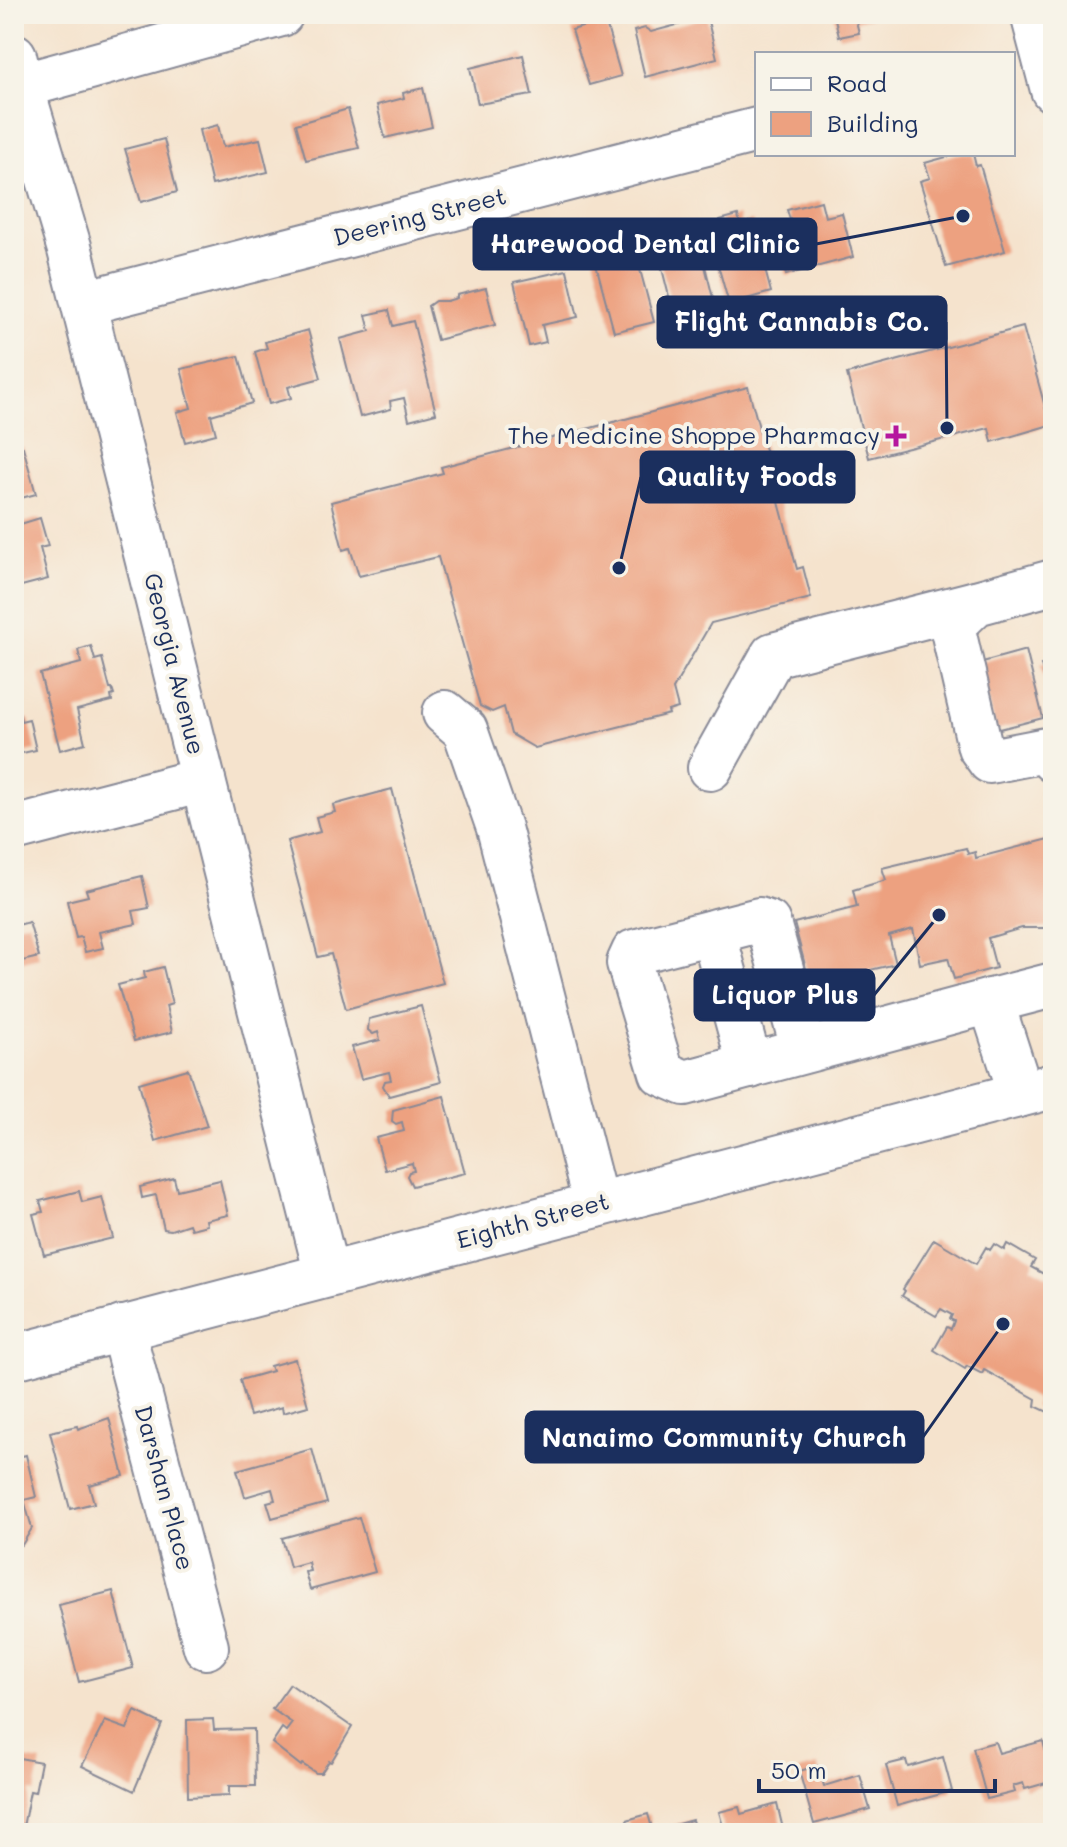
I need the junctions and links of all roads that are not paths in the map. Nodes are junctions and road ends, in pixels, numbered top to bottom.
1 (281, 14) edge
2 (1033, 14) edge
3 (1041, 66) edge
4 (17, 71) edge
5 (755, 131) edge
6 (84, 303) junction
7 (1053, 582) edge
8 (976, 603) junction
9 (445, 713) dead end
10 (1053, 760) edge
11 (710, 768) dead end
12 (203, 780) junction
13 (14, 829) edge
14 (713, 932) junction
15 (1053, 985) edge
16 (991, 1001) junction
17 (804, 1051) junction
18 (750, 1066) junction
19 (1037, 1090) edge
20 (596, 1205) junction
21 (327, 1275) junction
22 (122, 1328) junction
23 (14, 1357) edge
24 (206, 1647) dead end

1 - 4 street
2 - 3 street
4 - 6 street, Georgia Avenue
5 - 6 street, Deering Street
6 - 12 street, Georgia Avenue
7 - 8 street
8 - 10 street
8 - 11 street
9 - 20 street
12 - 13 street
12 - 21 street, Georgia Avenue
14 - 17 street
14 - 18 street
14 - 18 street
15 - 16 street
16 - 17 street
16 - 19 street
17 - 18 street
19 - 20 street, Eighth Street
20 - 21 street, Eighth Street
21 - 22 street, Eighth Street
22 - 23 street, Eighth Street
22 - 24 street, Darshan Place

